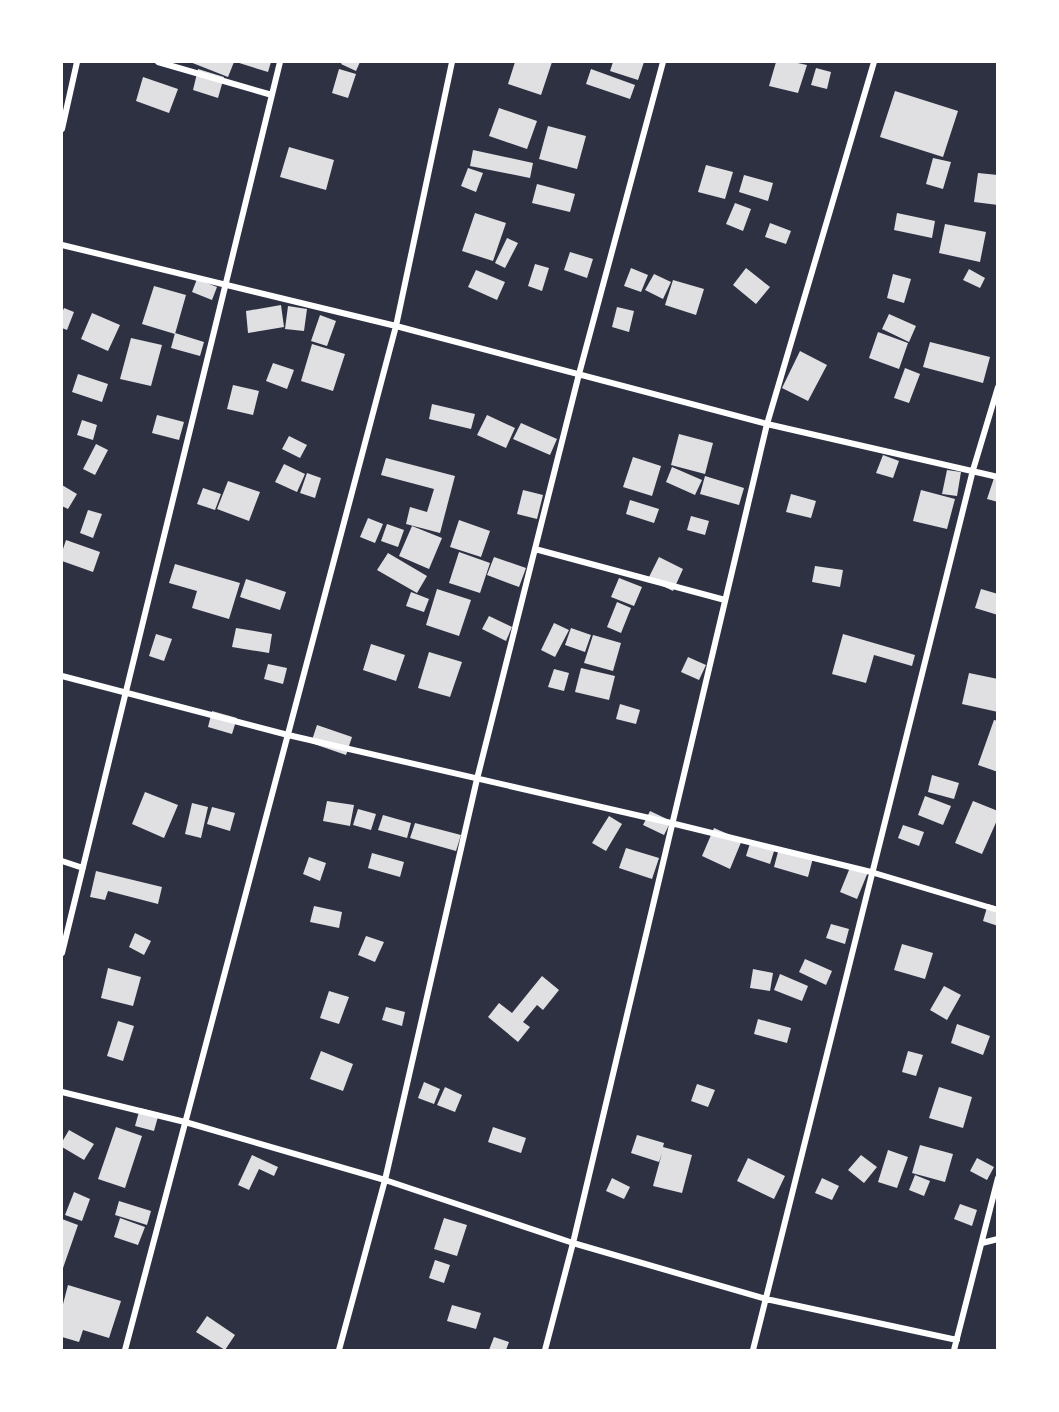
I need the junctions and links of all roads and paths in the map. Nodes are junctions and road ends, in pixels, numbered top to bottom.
1 (77, 62) edge
2 (158, 62) edge
3 (280, 62) edge
4 (452, 62) edge
5 (663, 62) edge
6 (874, 62) edge
7 (272, 95) junction
8 (62, 129) edge
9 (62, 244) edge
10 (226, 284) junction
11 (396, 326) junction
12 (579, 374) junction
13 (998, 387) edge
14 (767, 424) junction
15 (973, 470) junction
16 (998, 477) edge
17 (535, 549) junction
18 (724, 600) junction
19 (62, 676) edge
20 (126, 692) junction
21 (288, 735) junction
22 (477, 778) junction
23 (671, 823) junction
24 (62, 861) edge
25 (83, 868) junction
26 (871, 872) junction
27 (998, 910) edge
28 (62, 953) edge
29 (62, 1092) edge
30 (185, 1122) junction
31 (998, 1178) edge
32 (386, 1180) junction
33 (998, 1239) edge
34 (573, 1243) junction
35 (981, 1243) junction
36 (766, 1299) junction
37 (957, 1340) junction
38 (125, 1350) edge
39 (339, 1350) edge
40 (545, 1350) edge
41 (753, 1350) edge
42 (954, 1350) edge

1 - 8 street
2 - 7 street
3 - 7 street
4 - 11 street
5 - 12 street
6 - 14 street
7 - 10 street
9 - 10 street
10 - 11 street
10 - 20 street
11 - 12 street
11 - 21 street
12 - 14 street
12 - 17 street
13 - 15 street
14 - 15 street
14 - 18 street
15 - 16 street
15 - 26 street
17 - 18 street
17 - 22 street
18 - 23 street
19 - 20 street
20 - 21 street
20 - 25 street
21 - 22 street
21 - 30 street
22 - 23 street
22 - 32 street
23 - 26 street
23 - 34 street
24 - 25 street
25 - 28 street
26 - 27 street
26 - 36 street
29 - 30 street
30 - 32 street
30 - 38 street
31 - 35 street
32 - 34 street
32 - 39 street
33 - 35 street
34 - 36 street
34 - 40 street
35 - 37 street
36 - 37 street
36 - 41 street
37 - 42 street

